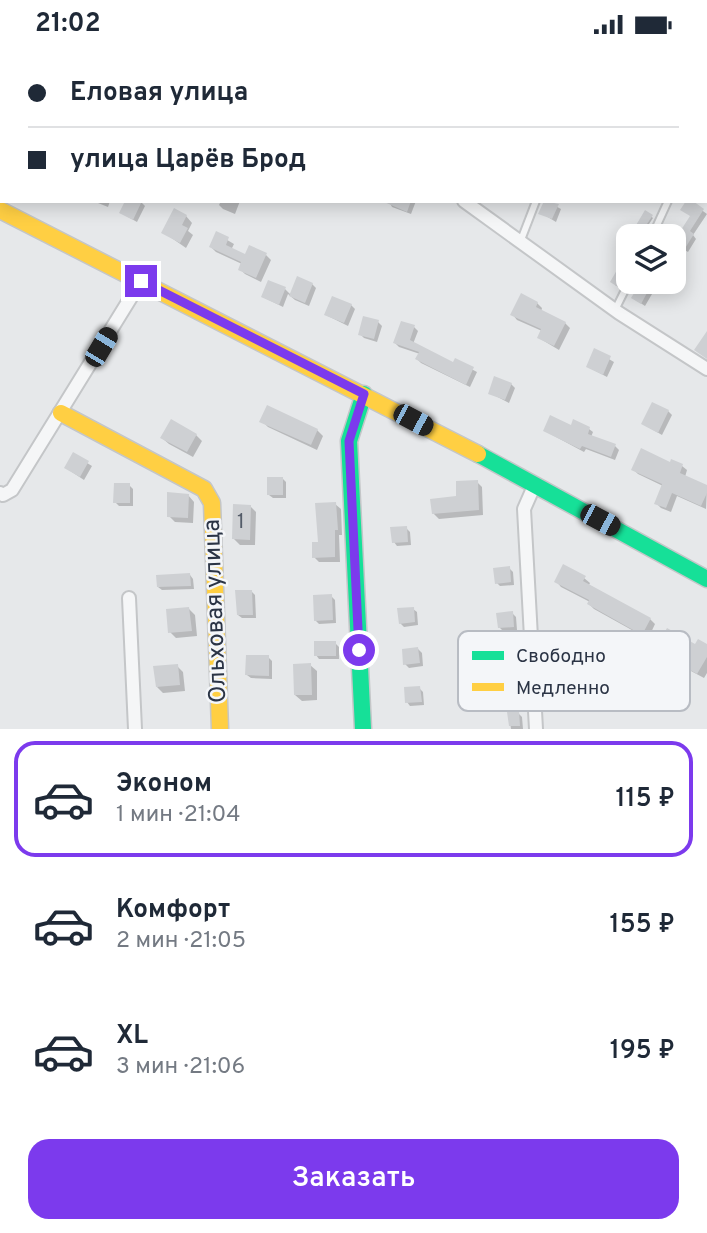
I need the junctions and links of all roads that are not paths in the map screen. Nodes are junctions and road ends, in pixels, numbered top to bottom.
1 (467, 203) edge
2 (535, 203) edge
3 (667, 203) edge
4 (0, 210) edge
5 (657, 224) edge
6 (521, 240) junction
7 (141, 281) junction
8 (623, 294) edge
9 (615, 310) junction
10 (707, 369) edge
11 (364, 394) junction
12 (61, 413) junction
13 (535, 484) junction
14 (0, 493) edge
15 (707, 579) edge
16 (129, 598) dead end
17 (531, 631) edge
18 (535, 711) edge
19 (135, 729) edge
20 (220, 729) edge
21 (363, 729) edge
22 (536, 729) edge

1 - 6 street
2 - 6 lane
3 - 5 lane
4 - 7 street
6 - 9 street
7 - 11 street
7 - 12 street
8 - 9 lane
9 - 10 street
11 - 13 street
11 - 21 street
12 - 14 street
12 - 20 street, Ольховая улица
13 - 15 street
13 - 17 street
16 - 19 street
18 - 22 street

